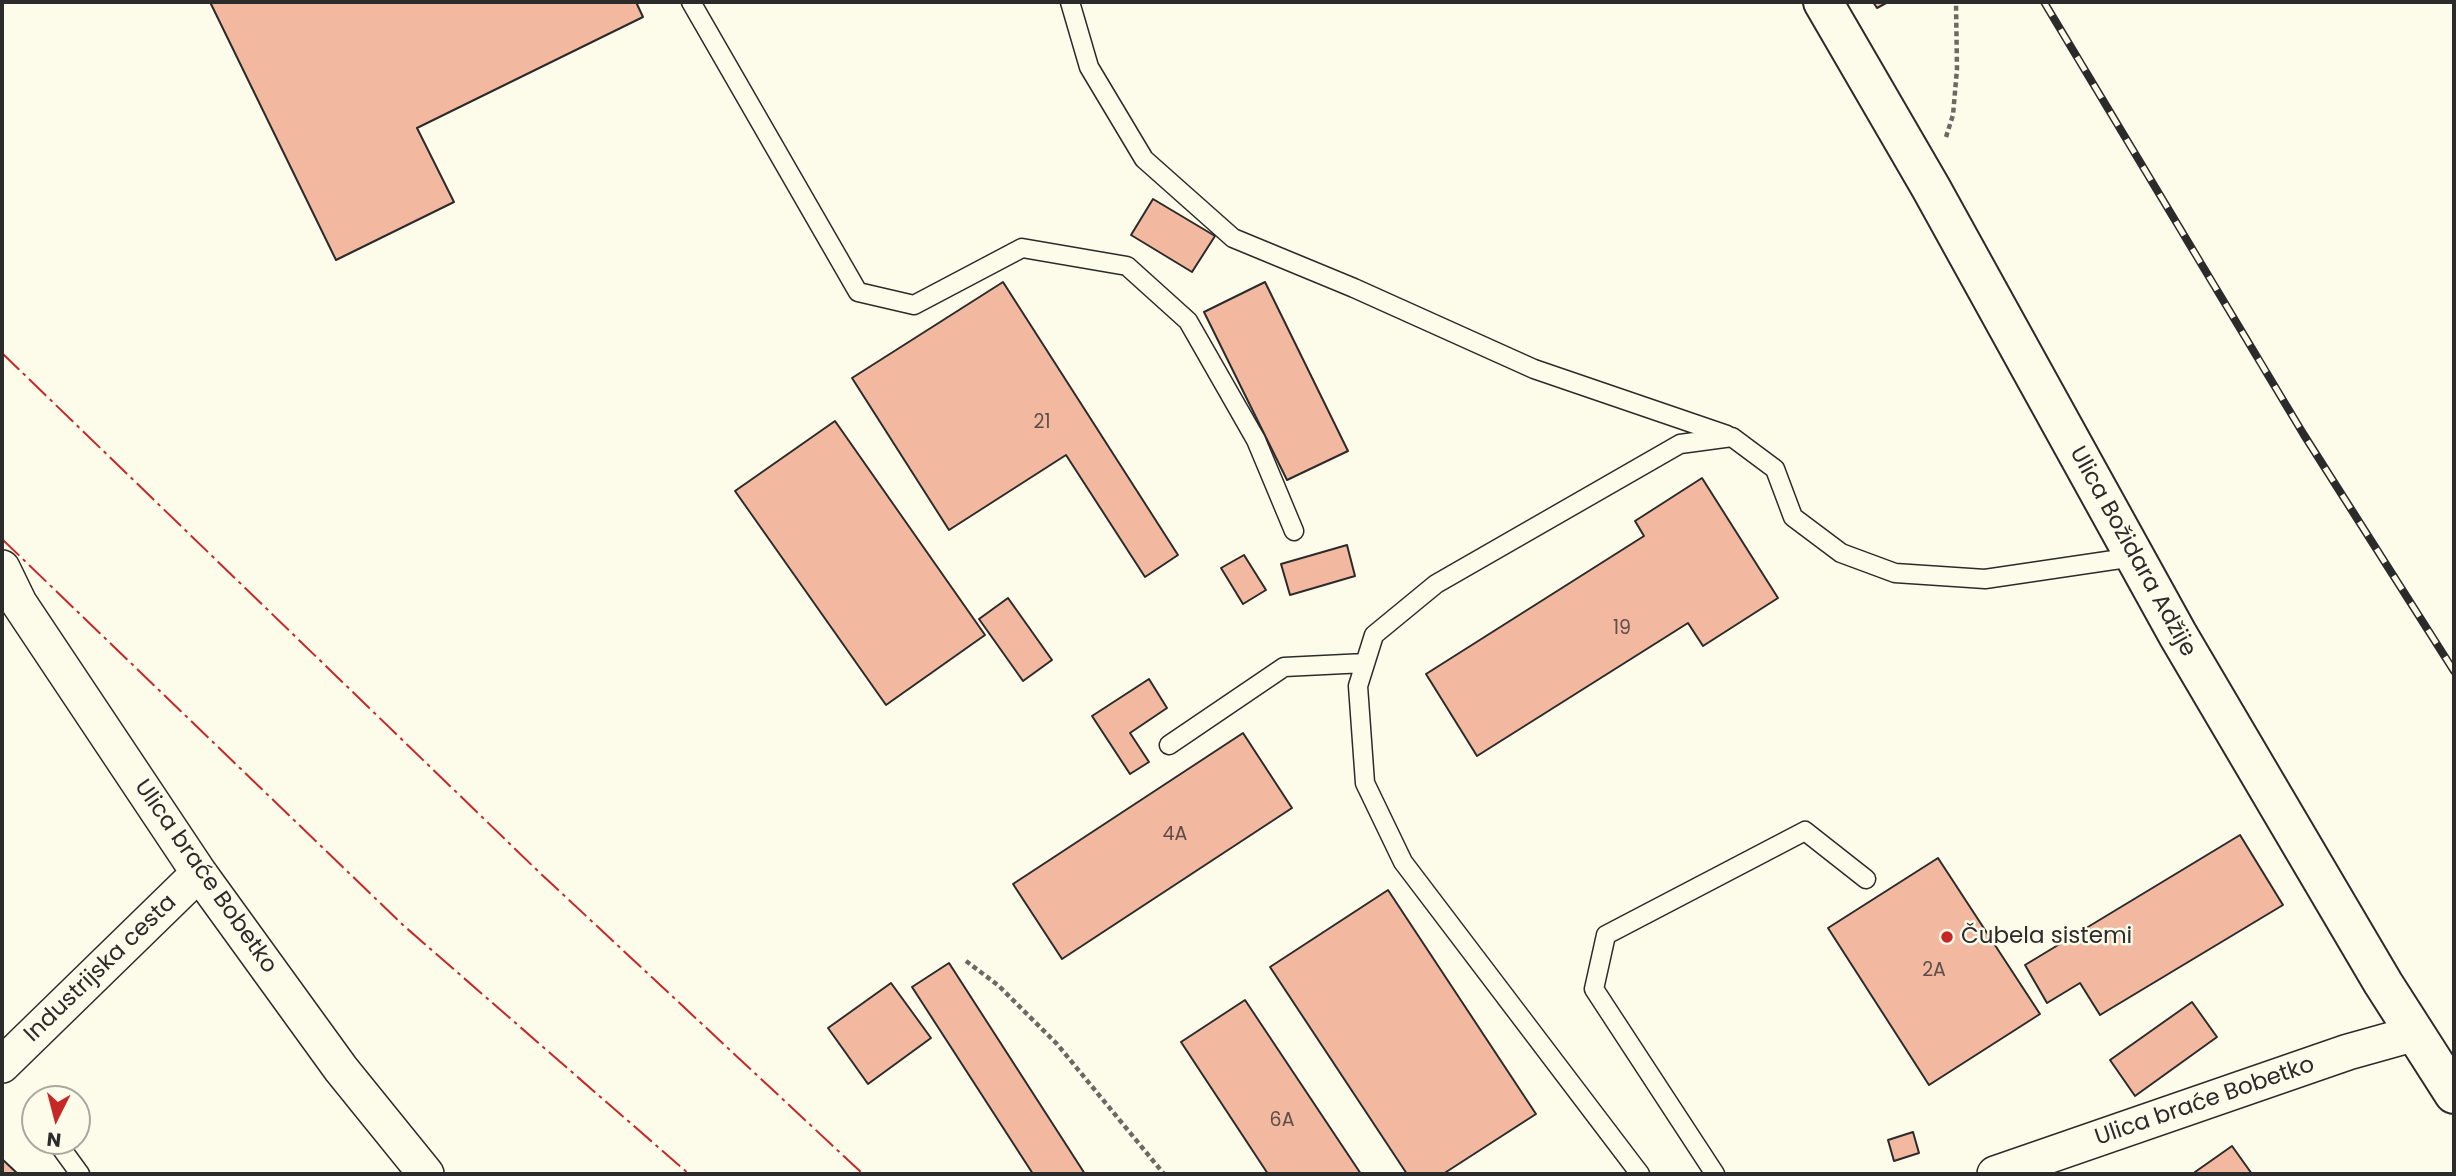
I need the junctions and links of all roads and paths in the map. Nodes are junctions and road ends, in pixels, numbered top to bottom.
1 (691, 2) edge
2 (1070, 2) edge
3 (1823, 2) edge
4 (1956, 2) edge
5 (1931, 188) junction
6 (1732, 437) junction
7 (1294, 531) dead end
8 (2134, 557) junction
9 (2, 568) edge
10 (1365, 663) junction
11 (1168, 745) dead end
12 (199, 873) junction
13 (1866, 879) dead end
14 (966, 961) dead end
15 (2430, 1041) junction
16 (2, 1065) edge
17 (2454, 1094) edge
18 (66, 1155) edge
19 (80, 1174) edge
20 (426, 1174) edge
21 (1164, 1174) edge
22 (1640, 1174) edge
23 (1715, 1174) edge
24 (1995, 1174) edge

1 - 7 lane
2 - 6 lane
3 - 5 main road, Ulica Božidara Adžije
4 - 5 path
5 - 8 main road, Ulica Božidara Adžije
6 - 8 lane
6 - 10 lane
8 - 15 main road, Ulica Božidara Adžije
9 - 12 street, Ulica braće Bobetko
10 - 11 lane
10 - 22 lane
12 - 16 street, Industrijska cesta
12 - 20 street, Ulica braće Bobetko
13 - 23 lane
14 - 21 path
15 - 17 main road, Ulica Božidara Adžije
15 - 24 street, Ulica braće Bobetko
18 - 19 lane

